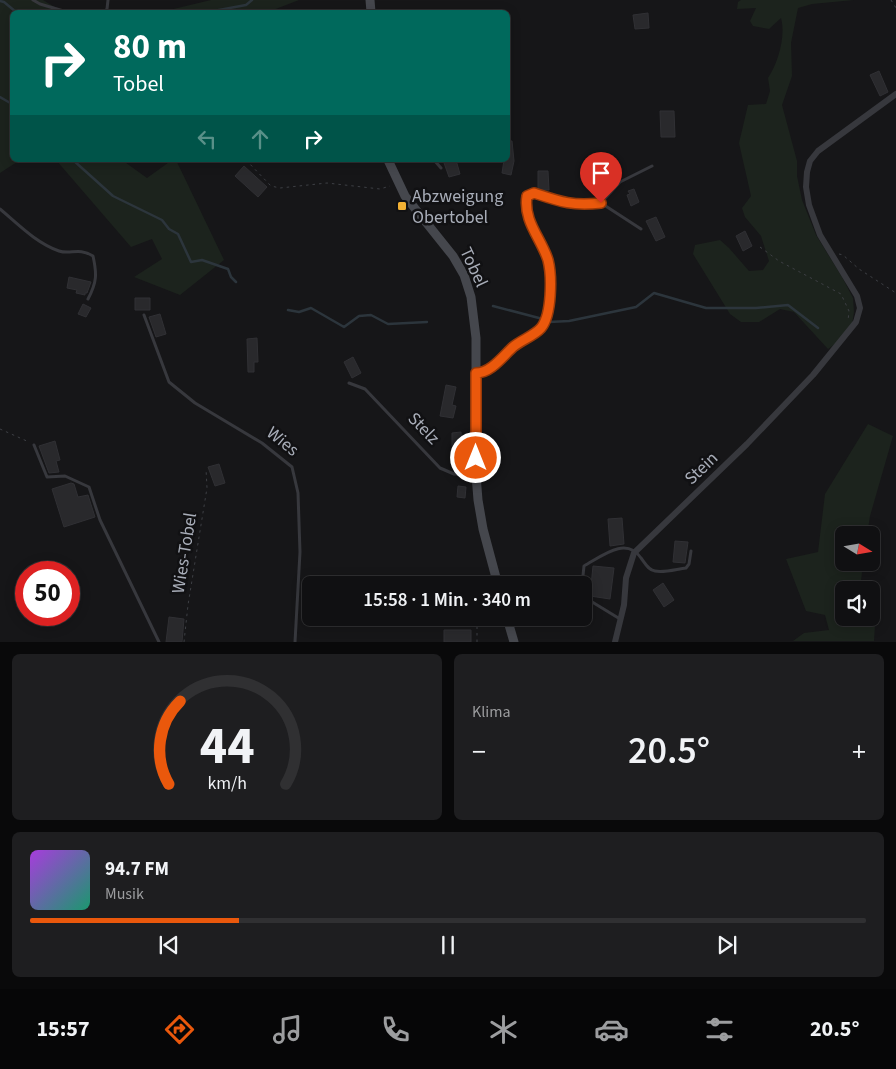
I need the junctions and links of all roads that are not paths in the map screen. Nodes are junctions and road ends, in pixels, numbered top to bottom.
1 (33, 0) edge
2 (60, 10) edge
3 (896, 94) edge
4 (389, 162) edge
5 (436, 162) edge
6 (652, 166) dead end
7 (442, 168) dead end
8 (601, 203) junction
9 (0, 209) edge
10 (641, 229) dead end
11 (88, 299) dead end
12 (144, 315) dead end
13 (476, 373) junction
14 (349, 383) dead end
15 (34, 445) road end
16 (476, 475) junction
17 (636, 550) junction
18 (691, 551) dead end
19 (496, 576) edge
20 (583, 576) edge
21 (592, 602) edge
22 (620, 620) junction
23 (509, 626) edge
24 (159, 642) edge
25 (295, 642) edge
26 (514, 642) edge
27 (615, 642) edge

1 - 2 lane
3 - 17 street, Stein
4 - 13 main road, Tobel
5 - 7 lane
6 - 8 lane
8 - 10 lane
8 - 13 lane
9 - 11 lane
12 - 25 lane, Wies
13 - 16 main road
14 - 16 lane, Stelz
15 - 24 lane
16 - 19 main road
17 - 18 lane
17 - 20 lane
17 - 22 street, Stein
21 - 22 lane
22 - 27 street, Stein
23 - 26 main road

